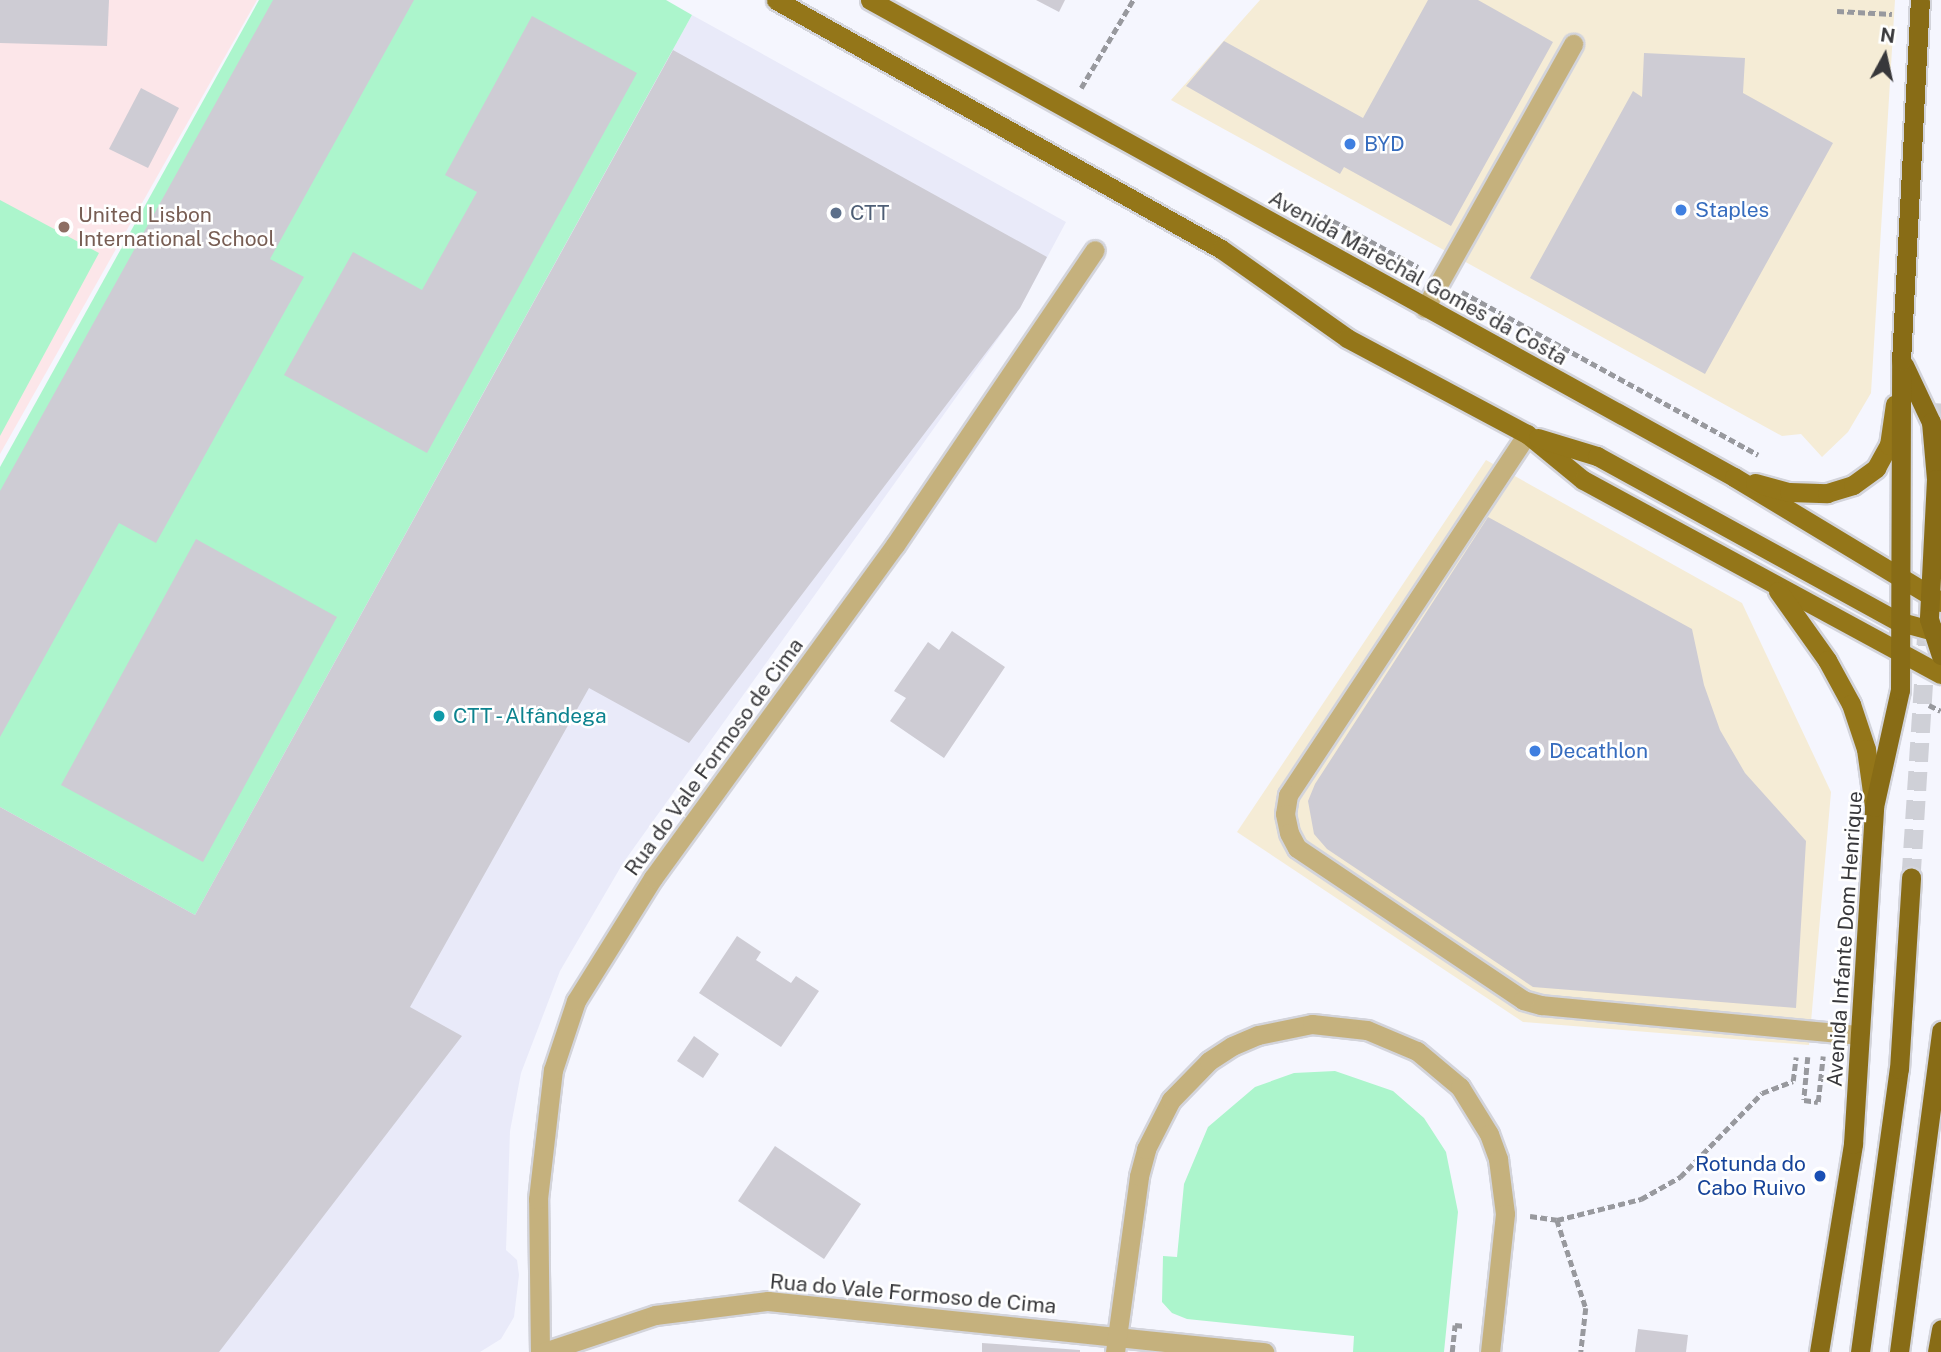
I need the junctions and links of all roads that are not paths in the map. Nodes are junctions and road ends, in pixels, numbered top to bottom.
1 (776, 0) edge
2 (870, 0) edge
3 (1919, 8) edge
4 (1573, 44) dead end
5 (1095, 250) dead end
6 (1425, 307) junction
7 (1902, 361) junction
8 (1527, 435) junction
9 (1734, 477) junction
10 (1897, 576) junction
11 (1776, 588) junction
12 (1937, 601) edge
13 (1897, 621) junction
14 (1936, 632) edge
15 (1898, 653) junction
16 (1941, 655) edge
17 (1941, 674) edge
18 (1874, 807) junction
19 (1911, 877) tunnel mouth
20 (1941, 1031) edge
21 (1859, 1035) junction
22 (1941, 1329) edge
23 (1116, 1344) edge
24 (542, 1352) edge
25 (1264, 1352) edge
26 (1490, 1352) edge
27 (1819, 1352) edge
28 (1860, 1352) edge
29 (1899, 1352) edge
30 (1937, 1352) edge

1 - 8 main road
2 - 6 main road, Avenida Marechal Gomes da Costa
3 - 7 highway, Avenida Infante Dom Henrique
4 - 6 street
5 - 24 street, Rua do Vale Formoso de Cima
6 - 9 main road, Avenida Marechal Gomes da Costa
7 - 9 main road
7 - 10 highway, Avenida Infante Dom Henrique
7 - 12 highway, Avenida Infante Dom Henrique
8 - 11 main road
8 - 13 main road
8 - 21 street
9 - 10 main road, Avenida Marechal Gomes da Costa
10 - 12 main road, Avenida Marechal Gomes da Costa
10 - 13 highway, Avenida Infante Dom Henrique
11 - 15 main road
11 - 18 main road
12 - 14 highway, Avenida Infante Dom Henrique
13 - 14 main road
13 - 15 highway, Avenida Infante Dom Henrique
14 - 16 highway, Avenida Infante Dom Henrique
15 - 17 main road
15 - 18 highway, Avenida Infante Dom Henrique
18 - 21 highway, Avenida Infante Dom Henrique
19 - 28 highway
20 - 29 highway
21 - 27 highway, Avenida Infante Dom Henrique
22 - 30 highway
23 - 24 street, Rua do Vale Formoso de Cima
23 - 25 street, Rua do Vale Formoso de Cima
23 - 26 street

